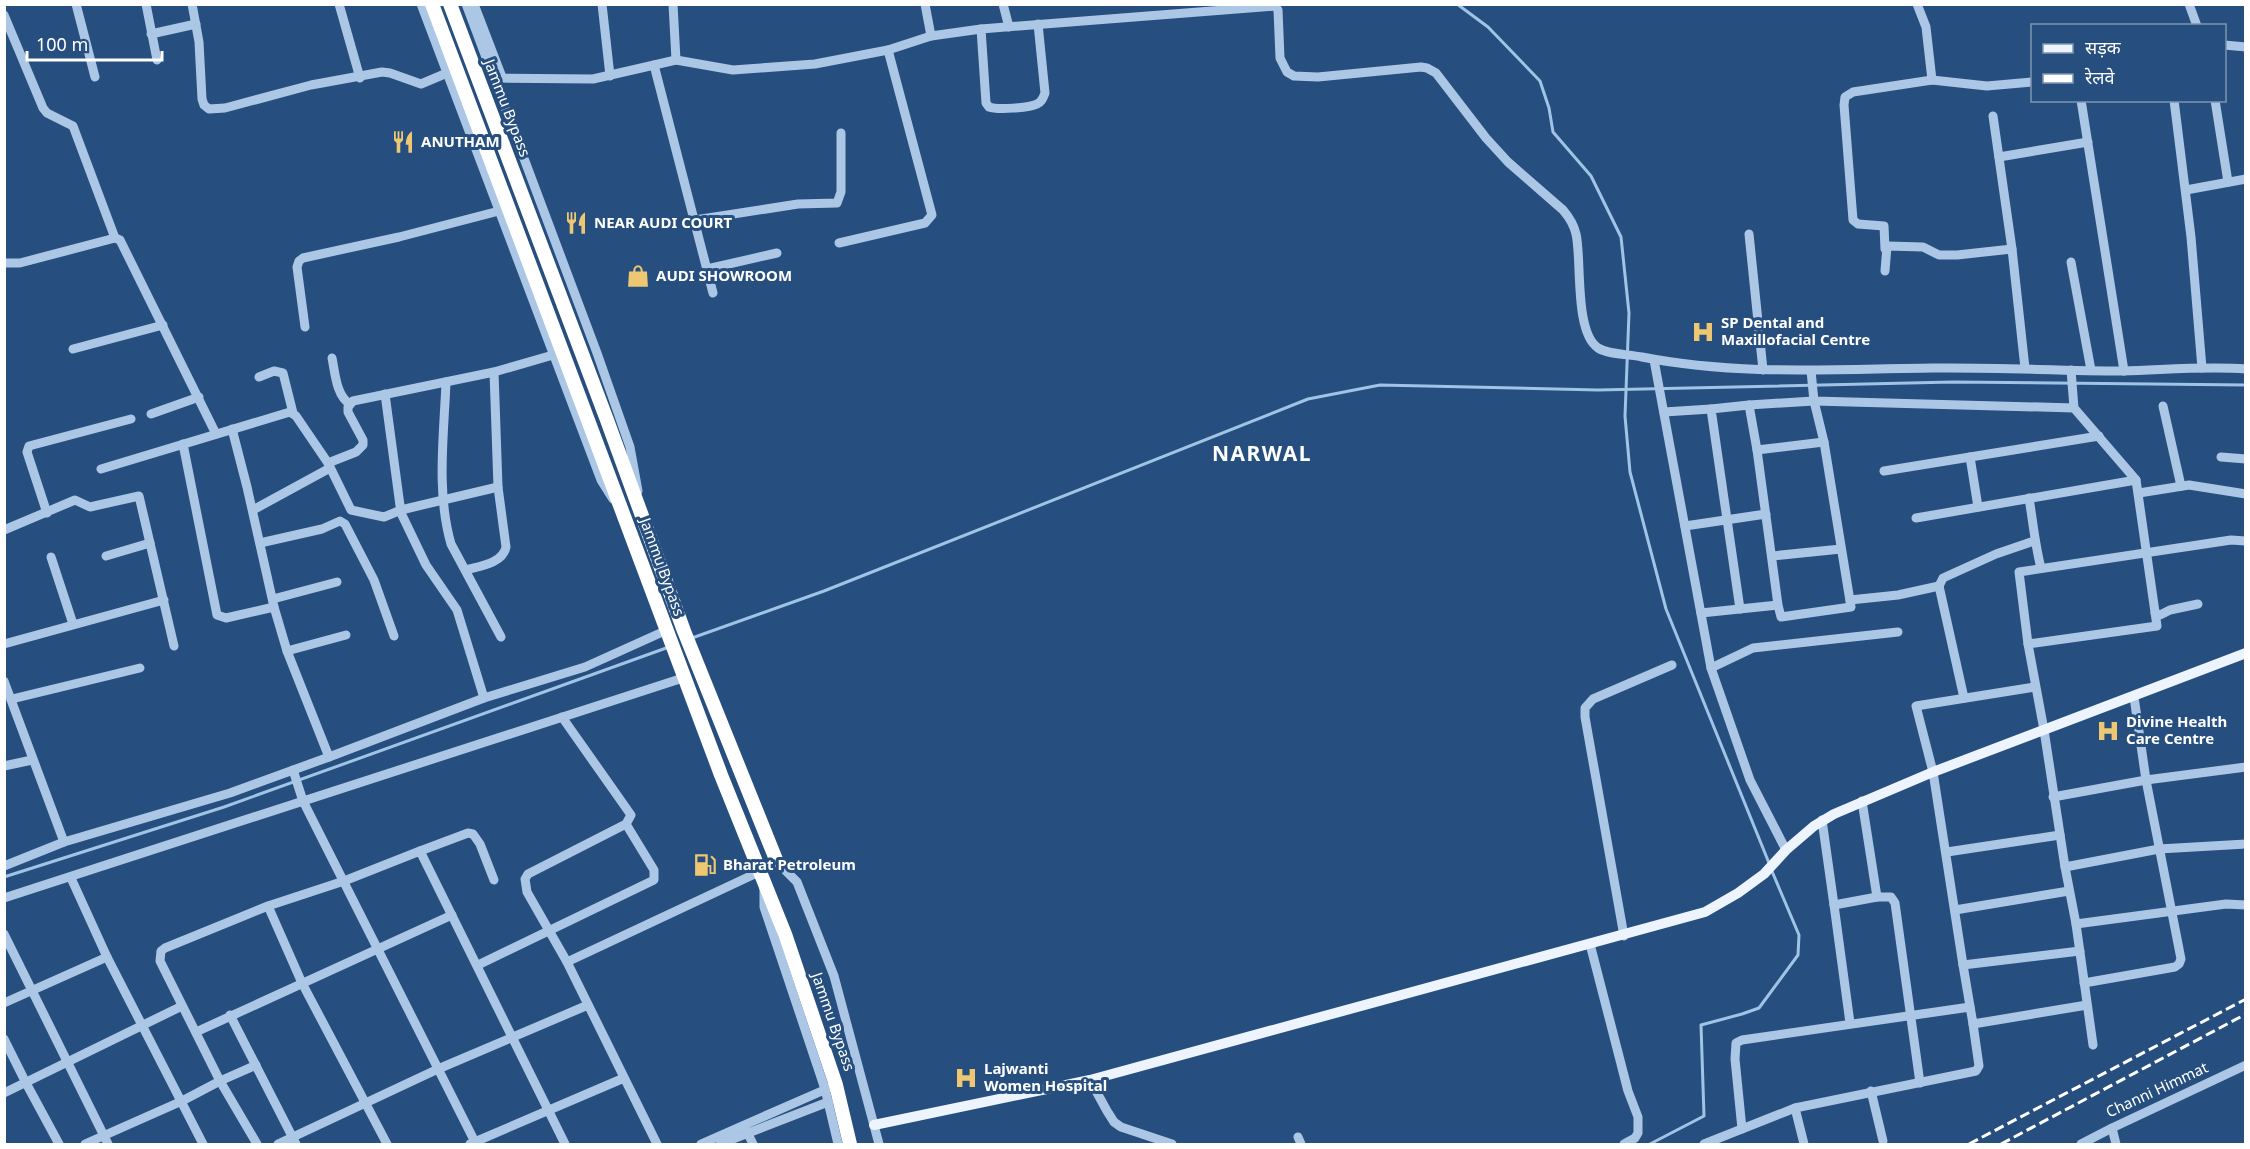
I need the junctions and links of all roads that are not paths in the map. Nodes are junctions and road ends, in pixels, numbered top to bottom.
1 (76, 4) edge
2 (146, 4) edge
3 (192, 4) edge
4 (339, 4) edge
5 (421, 4) edge
6 (432, 4) edge
7 (450, 4) edge
8 (466, 4) edge
9 (474, 4) edge
10 (603, 4) edge
11 (673, 4) edge
12 (925, 4) edge
13 (1003, 4) edge
14 (1917, 4) edge
15 (2189, 4) edge
16 (1241, 6) edge
17 (4, 15) edge
18 (196, 24) junction
19 (1038, 24) junction
20 (2196, 24) edge
21 (1009, 27) junction
22 (981, 29) junction
23 (152, 34) junction
24 (931, 36) junction
25 (2226, 45) edge
26 (2246, 47) edge
27 (888, 50) junction
28 (157, 60) dead end
29 (676, 60) junction
30 (654, 65) junction
31 (447, 73) junction
32 (610, 76) junction
33 (95, 77) dead end
34 (360, 78) junction
35 (498, 78) junction
36 (1932, 80) junction
37 (2031, 82) edge
38 (2081, 102) edge
39 (2174, 102) edge
40 (2215, 102) edge
41 (1993, 116) dead end
42 (841, 133) dead end
43 (2088, 142) junction
44 (1999, 157) junction
45 (2246, 179) edge
46 (2228, 182) junction
47 (2186, 190) junction
48 (499, 211) junction
49 (694, 220) junction
50 (1749, 234) dead end
51 (115, 238) junction
52 (839, 243) dead end
53 (1885, 249) junction
54 (2012, 249) junction
55 (777, 253) dead end
56 (2071, 262) dead end
57 (4, 263) edge
58 (707, 269) junction
59 (1885, 271) dead end
60 (713, 293) dead end
61 (162, 326) junction
62 (305, 327) dead end
63 (73, 350) dead end
64 (552, 355) junction
65 (332, 358) dead end
66 (1654, 360) junction
67 (2025, 368) junction
68 (2202, 368) junction
69 (2246, 369) edge
70 (1762, 370) junction
71 (2071, 370) junction
72 (2091, 370) junction
73 (1811, 371) junction
74 (2124, 371) junction
75 (494, 372) junction
76 (260, 376) dead end
77 (446, 382) junction
78 (385, 394) junction
79 (199, 397) junction
80 (1813, 397) junction
81 (350, 404) junction
82 (1749, 405) junction
83 (2163, 406) dead end
84 (2074, 408) junction
85 (1711, 409) junction
86 (1664, 412) junction
87 (293, 413) junction
88 (151, 414) dead end
89 (130, 419) dead end
90 (231, 429) junction
91 (216, 434) junction
92 (2099, 436) junction
93 (1824, 442) junction
94 (183, 444) junction
95 (1757, 450) junction
96 (1970, 457) junction
97 (2221, 457) dead end
98 (2246, 459) edge
99 (329, 465) junction
100 (101, 468) dead end
101 (1884, 471) dead end
102 (2136, 480) junction
103 (2181, 486) junction
104 (498, 487) junction
105 (2139, 493) junction
106 (2246, 494) edge
107 (2029, 498) junction
108 (443, 499) junction
109 (1978, 507) junction
110 (253, 510) junction
111 (401, 510) junction
112 (47, 513) junction
113 (1766, 514) junction
114 (1916, 518) dead end
115 (1728, 519) junction
116 (644, 521) junction
117 (628, 524) junction
118 (1685, 525) junction
119 (4, 530) edge
120 (2034, 541) junction
121 (2246, 541) edge
122 (150, 543) junction
123 (260, 543) junction
124 (1841, 549) junction
125 (2147, 551) junction
126 (51, 556) dead end
127 (106, 556) dead end
128 (1772, 556) junction
129 (2042, 568) junction
130 (466, 570) junction
131 (337, 582) dead end
132 (1939, 586) junction
133 (164, 600) junction
134 (1850, 600) junction
135 (273, 603) junction
136 (2198, 604) dead end
137 (1778, 605) junction
138 (1740, 609) junction
139 (2155, 613) junction
140 (1701, 614) junction
141 (73, 624) junction
142 (1898, 632) dead end
143 (668, 633) junction
144 (346, 635) dead end
145 (394, 636) dead end
146 (501, 637) dead end
147 (4, 644) edge
148 (2028, 644) junction
149 (174, 646) dead end
150 (287, 651) junction
151 (2246, 653) edge
152 (1672, 665) dead end
153 (140, 668) dead end
154 (1711, 668) junction
155 (685, 675) junction
156 (5, 684) edge
157 (2035, 687) junction
158 (2134, 696) junction
159 (484, 698) junction
160 (1964, 698) junction
161 (12, 699) junction
162 (562, 717) junction
163 (2044, 730) junction
164 (328, 757) junction
165 (32, 760) junction
166 (4, 766) edge
167 (2246, 767) edge
168 (1933, 772) junction
169 (295, 773) junction
170 (2146, 780) junction
171 (2053, 796) junction
172 (303, 801) junction
173 (1862, 801) junction
174 (1822, 820) junction
175 (626, 824) junction
176 (2060, 835) junction
177 (64, 842) junction
178 (2246, 844) edge
179 (2159, 849) junction
180 (1786, 850) junction
181 (420, 851) junction
182 (1947, 852) junction
183 (777, 862) joint
184 (4, 866) edge
185 (2065, 867) junction
186 (70, 878) junction
187 (762, 878) junction
188 (494, 880) dead end
189 (344, 881) junction
190 (2069, 891) junction
191 (1877, 897) junction
192 (4, 898) edge
193 (1834, 905) junction
194 (2246, 905) edge
195 (268, 906) junction
196 (1955, 910) junction
197 (2172, 911) junction
198 (452, 915) junction
199 (2076, 924) junction
200 (549, 932) junction
201 (4, 934) edge
202 (1624, 936) junction
203 (1590, 944) junction
204 (378, 948) junction
205 (2080, 951) junction
206 (107, 957) junction
207 (567, 962) junction
208 (478, 965) junction
209 (1963, 965) junction
210 (302, 983) junction
211 (2084, 983) junction
212 (32, 991) junction
213 (4, 1003) edge
214 (588, 1005) junction
215 (2087, 1005) junction
216 (182, 1006) junction
217 (1970, 1007) junction
218 (1911, 1014) junction
219 (230, 1015) junction
220 (1850, 1023) junction
221 (1973, 1024) junction
222 (143, 1025) junction
223 (196, 1032) junction
224 (513, 1038) junction
225 (4, 1039) edge
226 (2093, 1045) dead end
227 (66, 1064) junction
228 (256, 1065) junction
229 (2246, 1065) edge
230 (438, 1069) junction
231 (624, 1078) junction
232 (1090, 1080) junction
233 (220, 1081) junction
234 (26, 1083) junction
235 (1920, 1083) junction
236 (831, 1087) junction
237 (1871, 1091) junction
238 (4, 1093) edge
239 (182, 1101) junction
240 (828, 1102) junction
241 (366, 1103) junction
242 (1795, 1107) junction
243 (549, 1111) junction
244 (874, 1125) junction
245 (2112, 1128) junction
246 (746, 1129) junction
247 (1742, 1129) junction
248 (106, 1140) edge
249 (295, 1141) edge
250 (1883, 1141) dead end
251 (1718, 1142) edge
252 (60, 1144) edge
253 (85, 1144) edge
254 (203, 1144) edge
255 (257, 1144) edge
256 (278, 1144) edge
257 (387, 1144) edge
258 (474, 1144) edge
259 (565, 1144) edge
260 (657, 1144) edge
261 (701, 1144) edge
262 (720, 1144) edge
263 (753, 1144) edge
264 (838, 1144) edge
265 (850, 1144) edge
266 (879, 1144) edge
267 (1172, 1144) edge
268 (1624, 1144) edge
269 (1704, 1144) edge
270 (1804, 1144) edge
271 (2081, 1144) edge
272 (2116, 1144) edge

1 - 33 street
2 - 23 street
3 - 18 street
4 - 34 street
5 - 31 street
6 - 117 highway, Jammu Bypass
7 - 116 highway, Jammu Bypass
8 - 35 street
9 - 35 street
10 - 32 street
11 - 29 street
12 - 24 street
13 - 21 street
14 - 36 street
15 - 20 street
16 - 19 street
16 - 66 street
17 - 51 street
18 - 23 street
18 - 34 street
19 - 21 street
19 - 22 street
21 - 22 street
22 - 24 street
23 - 28 street
24 - 27 street
25 - 26 street
27 - 29 street
27 - 52 street
29 - 30 street
30 - 32 street
30 - 49 street
31 - 34 street
31 - 48 street
32 - 35 street
35 - 116 street
36 - 37 street
36 - 53 street
38 - 43 street
39 - 47 street
40 - 46 street
41 - 44 street
42 - 49 street
43 - 44 street
43 - 74 street
44 - 54 street
45 - 46 street
46 - 47 street
47 - 68 street
48 - 62 street
48 - 64 street
49 - 58 street
50 - 70 street
51 - 57 street
51 - 61 street
53 - 54 street
53 - 59 street
54 - 67 street
55 - 58 street
56 - 72 street
58 - 60 street
61 - 63 street
61 - 79 street
64 - 75 street
64 - 117 street
65 - 81 street
66 - 70 street
66 - 86 street
67 - 71 street
67 - 73 street
68 - 69 street
68 - 74 street
70 - 73 street
71 - 72 street
71 - 84 street
72 - 74 street
73 - 80 street
75 - 77 street
75 - 104 street
76 - 87 street
77 - 78 street
77 - 108 street
78 - 81 street
78 - 111 street
79 - 88 street
79 - 91 street
80 - 82 street
80 - 84 street
80 - 93 street
81 - 99 street
82 - 85 street
82 - 95 street
83 - 103 street
84 - 92 street
85 - 86 street
85 - 115 street
86 - 118 street
87 - 90 street
87 - 99 street
89 - 112 street
90 - 91 street
90 - 110 street
91 - 94 street
92 - 96 street
92 - 102 street
93 - 95 street
93 - 124 street
94 - 100 street
94 - 135 street
95 - 113 street
96 - 101 street
96 - 109 street
97 - 98 street
99 - 110 street
99 - 111 street
102 - 105 street
102 - 107 street
103 - 105 street
103 - 106 street
104 - 108 street
104 - 130 street
105 - 125 street
107 - 109 street
107 - 120 street
108 - 111 street
108 - 130 street
109 - 114 street
110 - 123 street
111 - 159 street
112 - 119 street
112 - 122 street
113 - 115 street
113 - 128 street
115 - 118 street
115 - 138 street
116 - 183 highway, Jammu Bypass
117 - 143 highway, Jammu Bypass
118 - 140 street
120 - 129 street
120 - 132 street
121 - 125 street
122 - 127 street
122 - 133 street
123 - 135 street
123 - 145 street
124 - 128 street
124 - 134 street
125 - 129 street
125 - 139 street
126 - 141 street
128 - 137 street
129 - 148 street
130 - 146 street
131 - 135 street
132 - 134 street
132 - 160 street
133 - 141 street
133 - 149 street
134 - 137 street
135 - 150 street
136 - 139 street
137 - 138 street
138 - 140 street
139 - 148 street
140 - 154 street
141 - 147 street
142 - 154 street
143 - 155 highway, Jammu Bypass
143 - 159 street
144 - 150 street
148 - 157 street
150 - 164 street
151 - 158 main road
152 - 202 street
153 - 161 street
154 - 180 street
155 - 162 street
155 - 187 highway, Jammu Bypass
156 - 161 street
157 - 160 street
157 - 163 street
158 - 163 main road
158 - 170 street
159 - 164 street
160 - 168 street
161 - 165 street
162 - 172 street
162 - 175 street
163 - 168 main road
163 - 171 street
164 - 169 street
165 - 166 street
165 - 177 street
167 - 170 street
168 - 173 main road
168 - 182 street
169 - 172 street
169 - 177 street
170 - 171 street
170 - 179 street
171 - 176 street
172 - 186 street
172 - 189 street
173 - 174 main road
173 - 191 street
174 - 180 main road
174 - 193 street
175 - 200 street
175 - 200 street
176 - 182 street
176 - 185 street
177 - 184 street
178 - 179 street
179 - 185 street
179 - 197 street
180 - 202 main road
181 - 188 street
181 - 189 street
181 - 198 street
182 - 196 street
183 - 244 street
185 - 190 street
186 - 192 street
186 - 206 street
187 - 207 street
187 - 236 highway, Jammu Bypass
189 - 195 street
189 - 204 street
190 - 196 street
190 - 199 street
191 - 193 street
191 - 218 street
193 - 220 street
194 - 197 street
195 - 210 street
195 - 216 street
196 - 209 street
197 - 199 street
197 - 211 street
198 - 204 street
198 - 208 street
199 - 205 street
200 - 207 street
200 - 208 street
201 - 212 street
202 - 203 main road
203 - 232 main road
203 - 268 street
204 - 210 street
204 - 230 street
205 - 209 street
205 - 211 street
206 - 212 street
206 - 222 street
207 - 214 street
208 - 224 street
209 - 217 street
210 - 219 street
210 - 241 street
211 - 215 street
212 - 213 street
212 - 227 street
214 - 224 street
214 - 231 street
215 - 221 street
215 - 226 street
216 - 222 street
216 - 223 street
217 - 218 street
217 - 221 street
218 - 220 street
218 - 235 street
219 - 223 street
219 - 228 street
220 - 247 street
221 - 235 street
222 - 227 street
222 - 239 street
223 - 233 street
224 - 230 street
224 - 243 street
225 - 234 street
227 - 234 street
227 - 248 street
228 - 233 street
228 - 249 street
229 - 245 street, Channi Himmat
230 - 241 street
230 - 258 street
231 - 243 street
231 - 260 street
232 - 244 main road
232 - 267 street
233 - 239 street
233 - 255 street
234 - 238 street
234 - 252 street
235 - 237 street
236 - 240 street
236 - 246 street
236 - 265 highway, Jammu Bypass
237 - 242 street
237 - 250 street
239 - 248 street
239 - 254 street
240 - 246 street
240 - 264 street
241 - 249 street
241 - 257 street
242 - 247 street
242 - 270 street
243 - 258 street
243 - 259 street
244 - 266 street
245 - 271 street, Channi Himmat
245 - 272 street
246 - 261 street
246 - 262 street
246 - 263 street
247 - 251 street
248 - 253 street
249 - 256 street
251 - 269 street

